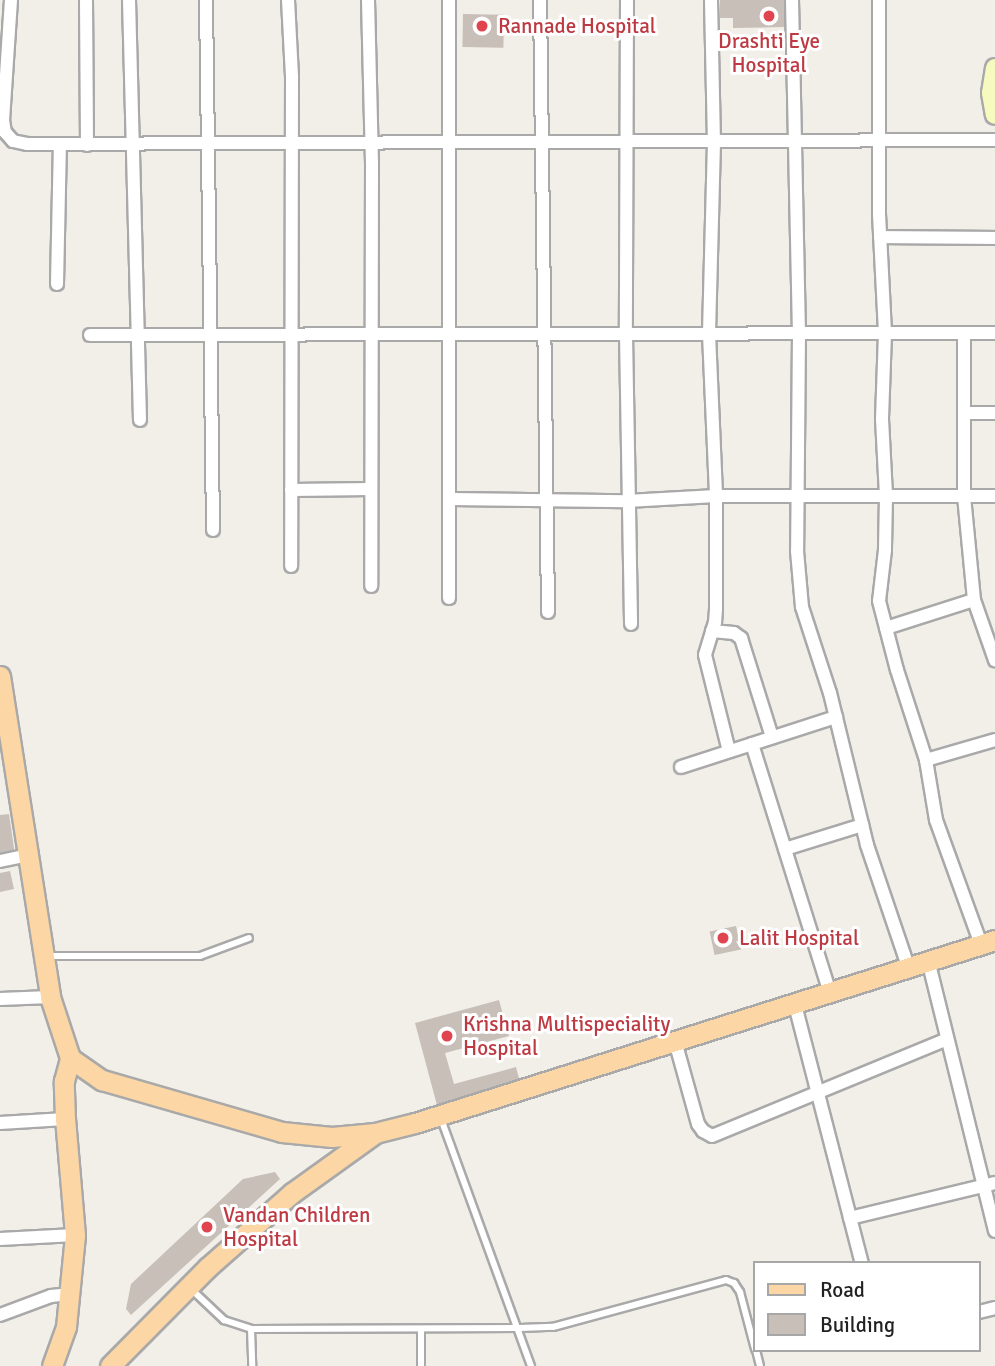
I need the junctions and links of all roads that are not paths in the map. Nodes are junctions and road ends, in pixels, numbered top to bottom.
1 (11, 0) edge
2 (86, 0) edge
3 (129, 0) edge
4 (206, 0) edge
5 (288, 0) edge
6 (368, 0) edge
7 (449, 0) edge
8 (540, 0) edge
9 (627, 0) edge
10 (711, 0) edge
11 (792, 0) edge
12 (879, 0) edge
13 (995, 68) edge
14 (995, 115) edge
15 (995, 140) edge
16 (794, 141) junction
17 (880, 141) junction
18 (292, 142) junction
19 (371, 142) junction
20 (627, 142) junction
21 (714, 142) junction
22 (132, 143) junction
23 (210, 143) junction
24 (450, 143) junction
25 (540, 143) junction
26 (60, 145) junction
27 (87, 145) junction
28 (880, 237) junction
29 (995, 238) edge
30 (58, 284) dead end
31 (885, 333) junction
32 (964, 333) junction
33 (995, 333) edge
34 (709, 334) junction
35 (799, 334) junction
36 (90, 335) dead end
37 (210, 335) junction
38 (626, 335) junction
39 (138, 336) junction
40 (370, 336) junction
41 (542, 336) junction
42 (291, 337) junction
43 (451, 337) junction
44 (964, 412) junction
45 (995, 413) edge
46 (140, 420) dead end
47 (371, 489) junction
48 (291, 490) junction
49 (716, 496) junction
50 (799, 496) junction
51 (886, 496) junction
52 (964, 496) junction
53 (995, 496) edge
54 (451, 499) junction
55 (546, 499) junction
56 (627, 501) junction
57 (212, 530) dead end
58 (292, 566) dead end
59 (371, 586) dead end
60 (449, 598) dead end
61 (974, 600) junction
62 (548, 612) dead end
63 (632, 624) dead end
64 (886, 628) junction
65 (712, 631) junction
66 (995, 660) edge
67 (0, 676) edge
68 (835, 717) junction
69 (772, 737) junction
70 (995, 740) edge
71 (752, 744) junction
72 (729, 751) junction
73 (926, 760) junction
74 (681, 767) dead end
75 (862, 825) junction
76 (785, 849) junction
77 (29, 855) junction
78 (0, 862) edge
79 (249, 939) dead end
80 (988, 942) edge
81 (44, 956) junction
82 (928, 960) junction
83 (908, 966) junction
84 (829, 990) junction
85 (50, 997) junction
86 (0, 999) edge
87 (794, 1001) junction
88 (947, 1039) junction
89 (675, 1041) junction
90 (70, 1058) junction
91 (818, 1092) junction
92 (440, 1115) junction
93 (65, 1119) junction
94 (0, 1123) edge
95 (375, 1133) junction
96 (989, 1184) edge
97 (850, 1218) junction
98 (995, 1231) edge
99 (75, 1235) junction
100 (0, 1239) edge
101 (861, 1261) edge
102 (189, 1287) junction
103 (69, 1294) junction
104 (0, 1315) edge
105 (520, 1328) junction
106 (251, 1329) junction
107 (421, 1330) junction
108 (754, 1346) edge
109 (52, 1366) edge
110 (110, 1366) edge
111 (252, 1366) edge
112 (421, 1366) edge
113 (531, 1366) edge

1 - 26 street
2 - 27 street
3 - 22 street
4 - 23 street
5 - 18 street
6 - 19 street
7 - 24 street
8 - 25 street
9 - 20 street
10 - 21 street
11 - 16 street
12 - 17 street
13 - 14 street
15 - 17 street
16 - 17 street
16 - 21 street
16 - 35 street
17 - 28 street
18 - 19 street
18 - 23 street
18 - 42 street
19 - 24 street
19 - 40 street
20 - 21 street
20 - 25 street
20 - 38 street
21 - 34 street
22 - 23 street
22 - 27 street
22 - 39 street
23 - 37 street
24 - 25 street
24 - 43 street
25 - 41 street
26 - 27 street
26 - 30 street
28 - 29 street
28 - 31 street
31 - 32 street
31 - 35 street
31 - 51 street
32 - 33 street
32 - 44 street
34 - 35 street
34 - 38 street
34 - 49 street
35 - 50 street
36 - 39 street
37 - 39 street
37 - 42 street
37 - 57 street
38 - 41 street
38 - 56 street
39 - 46 street
40 - 42 street
40 - 43 street
40 - 47 street
41 - 43 street
41 - 55 street
42 - 48 street
43 - 54 street
44 - 45 street
44 - 52 street
47 - 48 street
47 - 59 street
48 - 58 street
49 - 50 street
49 - 56 street
49 - 65 street
50 - 51 street
50 - 68 street
51 - 52 street
51 - 64 street
52 - 53 street
52 - 61 street
54 - 55 street
54 - 60 street
55 - 56 street
55 - 62 street
56 - 63 street
61 - 64 street
61 - 66 street
64 - 73 street
65 - 69 street
65 - 72 street
67 - 77 main road
68 - 69 street
68 - 75 street
69 - 71 street
70 - 73 street
71 - 72 street
71 - 76 street
72 - 74 street
73 - 80 street
75 - 76 street
75 - 83 street
76 - 84 street
77 - 78 street
77 - 81 main road
79 - 81 lane
80 - 82 main road
81 - 85 main road
82 - 83 main road
82 - 88 street
83 - 84 main road
84 - 87 main road
85 - 86 street
85 - 90 main road
87 - 89 main road
87 - 91 street
88 - 91 street
88 - 96 street
89 - 91 street
89 - 92 main road
90 - 93 main road
90 - 95 main road
91 - 97 street
92 - 95 main road
92 - 105 lane
93 - 94 street
93 - 99 main road
95 - 102 main road
96 - 97 street
96 - 98 street
97 - 101 street
99 - 100 street
99 - 103 main road
102 - 106 lane
102 - 110 main road
103 - 104 street
103 - 109 main road
105 - 107 lane
105 - 108 lane
105 - 113 lane
106 - 107 lane
106 - 111 lane
107 - 112 lane

